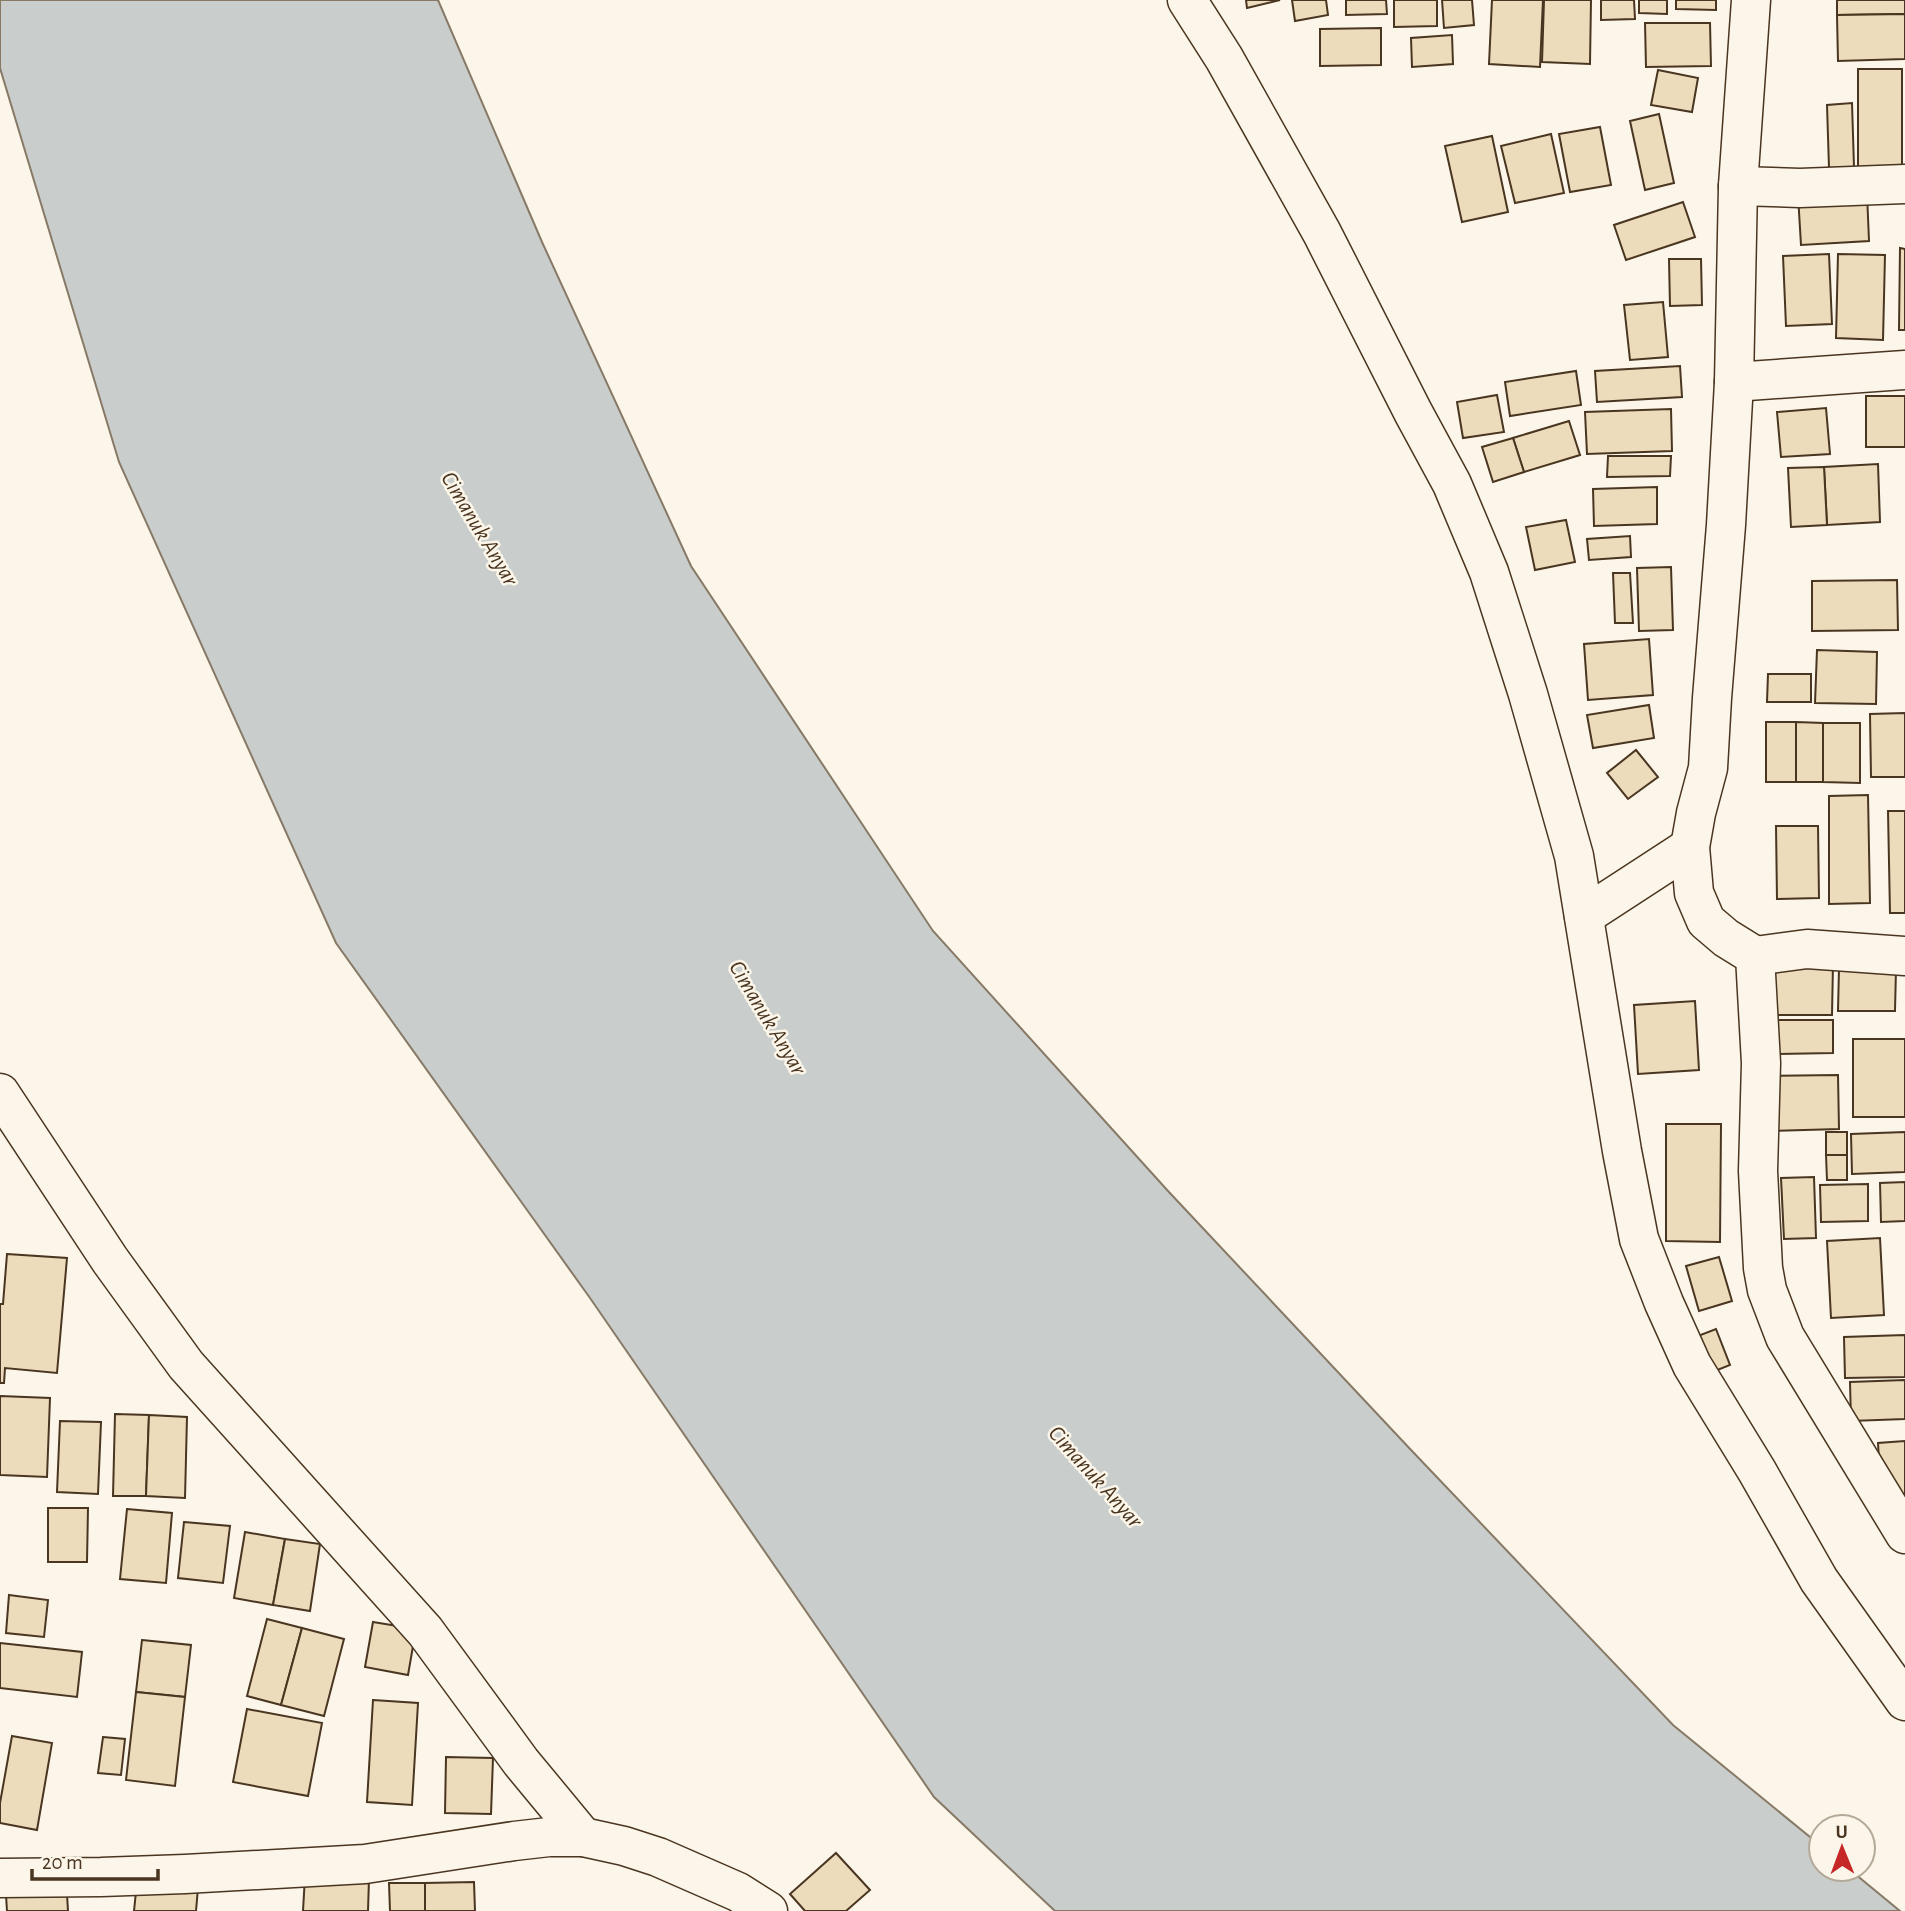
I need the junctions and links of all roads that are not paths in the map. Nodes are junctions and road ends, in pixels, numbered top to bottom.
1 (1187, 0) edge
2 (1751, 0) edge
3 (1905, 184) edge
4 (1738, 186) junction
5 (1905, 369) edge
6 (1734, 382) junction
7 (1690, 847) junction
8 (1584, 916) junction
9 (1755, 956) junction
10 (1905, 956) edge
11 (0, 1093) edge
12 (1905, 1534) edge
13 (1905, 1701) edge
14 (583, 1837) junction
15 (0, 1878) edge
16 (768, 1911) edge

1 - 8 street
2 - 4 street
3 - 4 street
4 - 6 street
5 - 6 street
6 - 7 street
7 - 8 street
7 - 9 street
8 - 13 street
9 - 10 street
9 - 12 street
11 - 14 street
14 - 15 street
14 - 16 street

